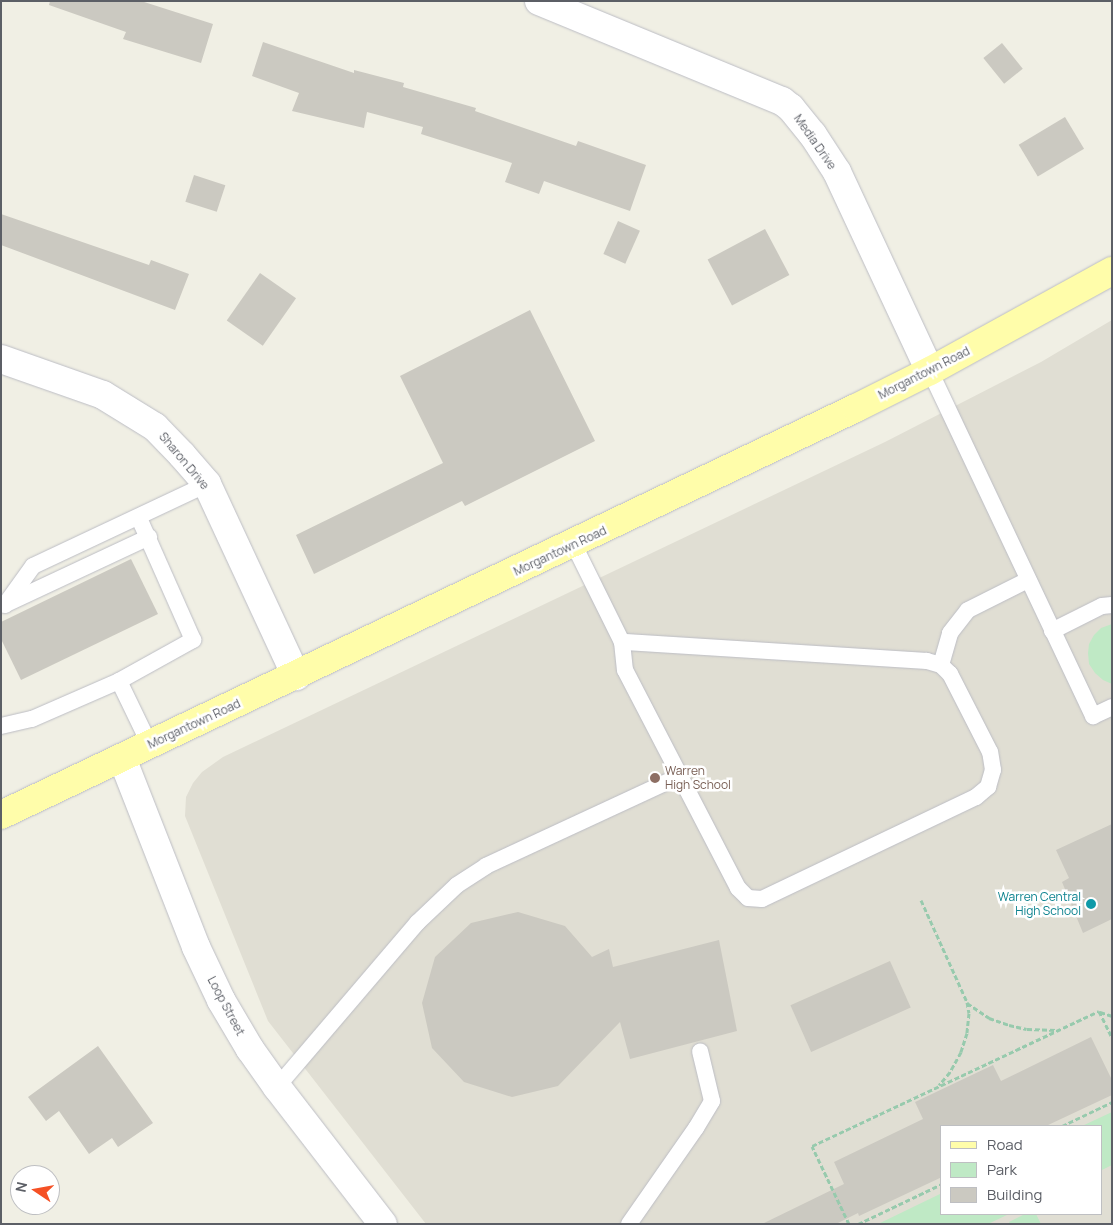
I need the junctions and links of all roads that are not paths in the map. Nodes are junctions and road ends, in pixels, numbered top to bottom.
1 (538, 1) edge
2 (1112, 271) edge
3 (1, 359) edge
4 (930, 371) junction
5 (207, 484) junction
6 (139, 518) junction
7 (149, 537) junction
8 (574, 544) junction
9 (1028, 580) junction
10 (1112, 605) edge
11 (3, 606) edge
12 (1052, 631) junction
13 (622, 642) junction
14 (941, 665) junction
15 (296, 676) junction
16 (119, 681) junction
17 (1112, 707) edge
18 (1, 726) edge
19 (150, 745) junction
20 (122, 758) junction
21 (680, 776) junction
22 (1, 815) edge
23 (700, 1051) dead end
24 (277, 1087) junction
25 (383, 1224) edge
26 (629, 1224) edge

1 - 4 street, Media Drive
2 - 4 main road, Morgantown Road
3 - 5 street, Sharon Drive
4 - 8 main road, Morgantown Road
4 - 9 lane
5 - 6 lane
5 - 15 street, Sharon Drive
6 - 7 lane
6 - 11 lane
7 - 11 lane
7 - 16 lane
8 - 13 lane
8 - 15 main road, Morgantown Road
9 - 12 lane
9 - 14 lane
10 - 12 lane
12 - 17 lane
13 - 14 lane
13 - 21 lane
14 - 21 lane
15 - 19 main road, Morgantown Road
16 - 18 lane
16 - 19 lane
19 - 20 main road, Morgantown Road
20 - 22 main road, Morgantown Road
20 - 24 street, Loop Street
21 - 24 lane
23 - 26 lane
24 - 25 street, Loop Street

